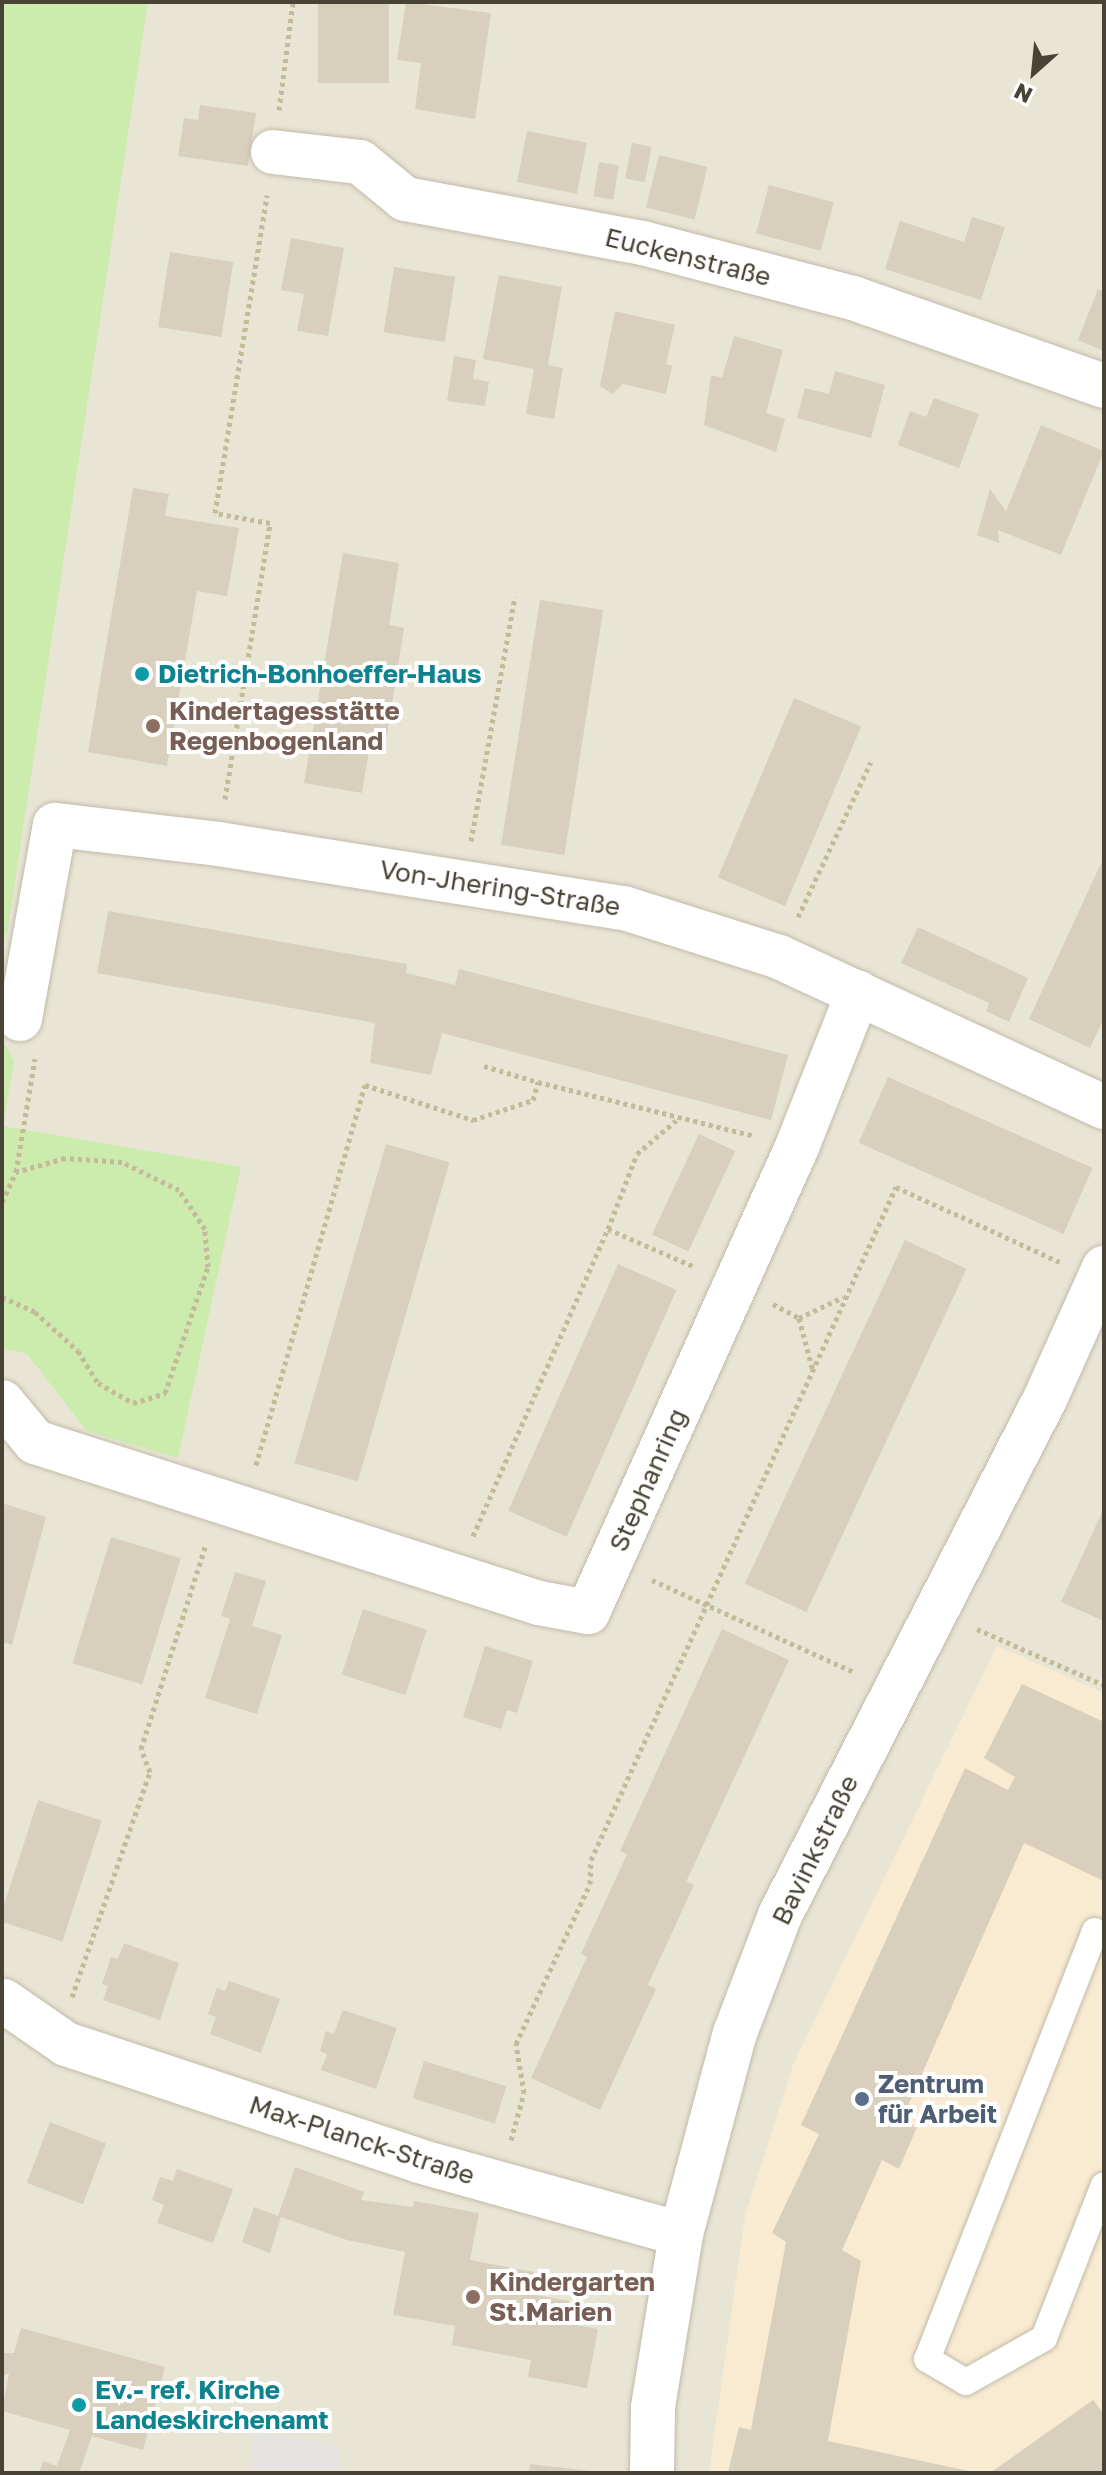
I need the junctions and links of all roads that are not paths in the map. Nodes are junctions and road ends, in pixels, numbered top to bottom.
1 (273, 152) road end
2 (1104, 386) edge
3 (858, 993) junction
4 (20, 1019) road end
5 (1104, 1107) edge
6 (1102, 1274) edge
7 (2, 1402) edge
8 (1095, 1931) dead end
9 (4, 2001) dead end
10 (1104, 2185) edge
11 (681, 2234) junction
12 (652, 2473) edge

1 - 2 street, Euckenstraße
3 - 4 street, Von-Jhering-Straße
3 - 5 street, Von-Jhering-Straße
3 - 7 street, Stephanring
6 - 11 street, Bavinkstraße
8 - 10 lane
9 - 11 street, Max-Planck-Straße
11 - 12 street, Bavinkstraße

